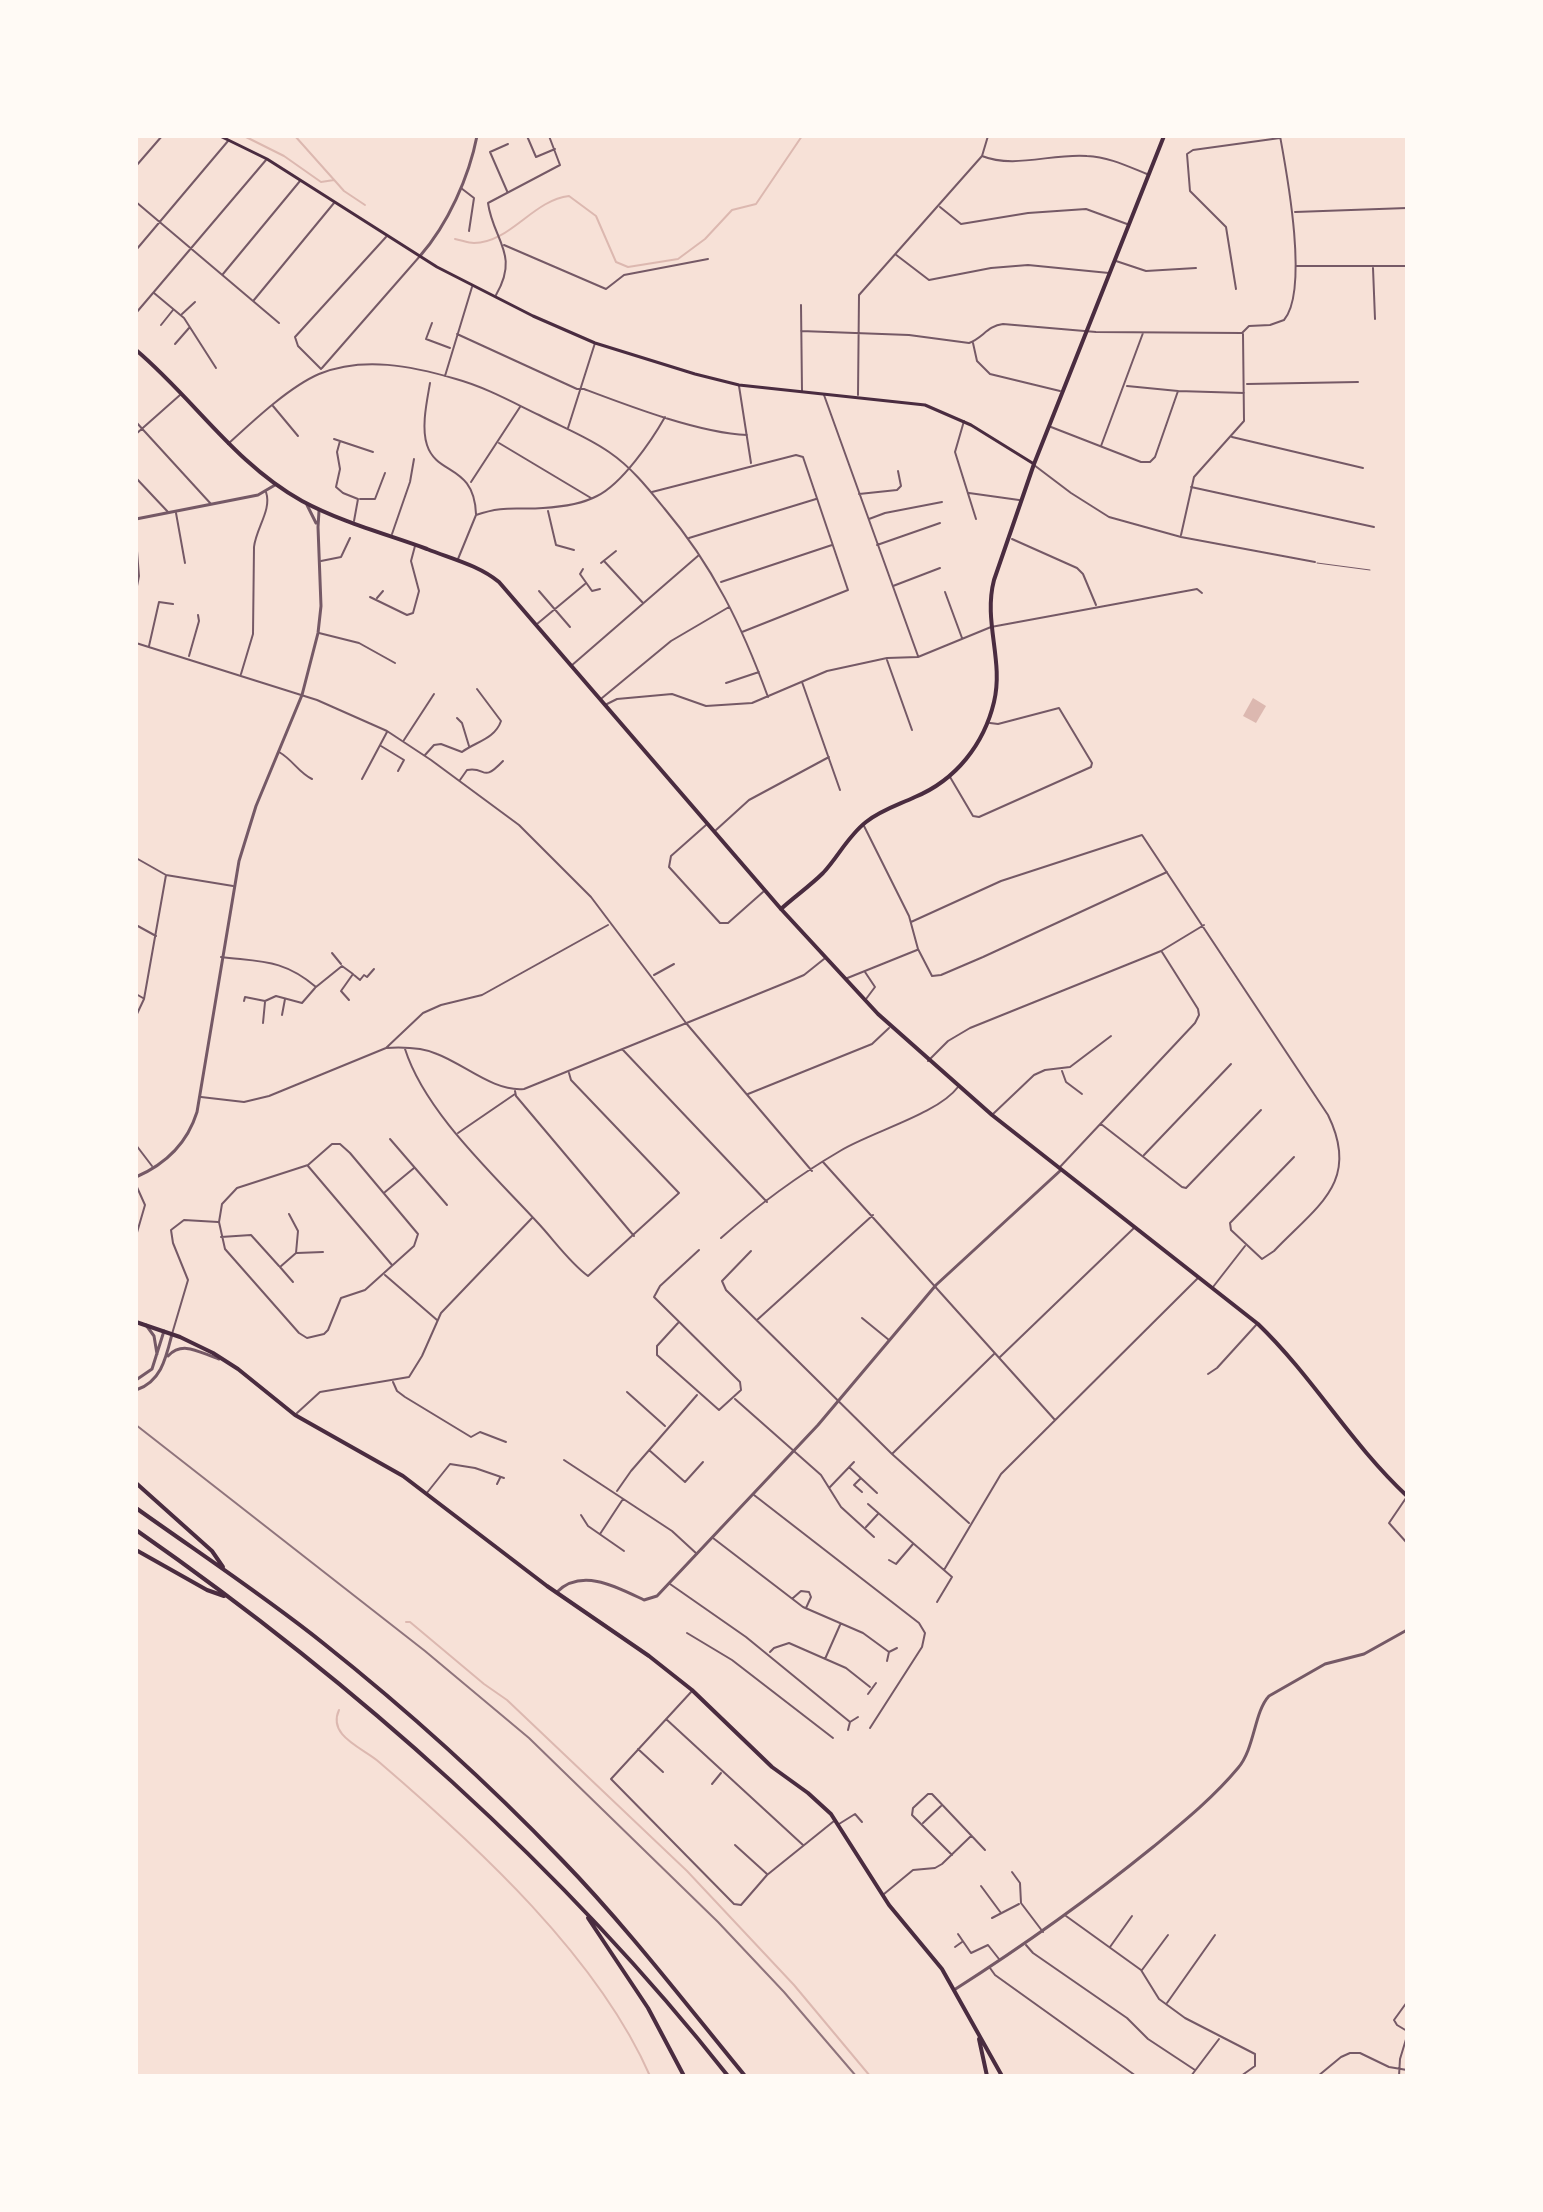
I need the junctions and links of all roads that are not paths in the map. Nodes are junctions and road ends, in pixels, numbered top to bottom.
1 (162, 136) edge
2 (220, 136) edge
3 (477, 136) edge
4 (527, 136) edge
5 (549, 136) edge
6 (988, 136) edge
7 (1164, 136) edge
8 (1280, 137) edge
9 (229, 140) junction
10 (508, 144) dead end
11 (555, 149) junction
12 (982, 156) junction
13 (267, 159) junction
14 (136, 166) edge
15 (1148, 174) junction
16 (300, 181) junction
17 (460, 188) junction
18 (507, 191) junction
19 (136, 202) edge
20 (335, 202) junction
21 (938, 205) junction
22 (1407, 208) edge
23 (1294, 212) junction
24 (159, 223) junction
25 (1129, 224) junction
26 (469, 231) dead end
27 (387, 236) junction
28 (504, 245) junction
29 (190, 248) junction
30 (136, 250) edge
31 (895, 254) junction
32 (420, 256) junction
33 (708, 259) dead end
34 (1115, 261) junction
35 (1294, 266) junction
36 (1407, 266) edge
37 (1373, 267) junction
38 (1196, 268) dead end
39 (1110, 273) junction
40 (222, 275) junction
41 (472, 286) junction
42 (1236, 289) dead end
43 (153, 293) junction
44 (495, 297) junction
45 (253, 301) junction
46 (195, 302) dead end
47 (801, 305) dead end
48 (174, 310) junction
49 (136, 313) edge
50 (181, 315) junction
51 (1375, 319) dead end
52 (279, 323) dead end
53 (432, 323) dead end
54 (161, 325) dead end
55 (190, 327) junction
56 (801, 331) junction
57 (1087, 331) junction
58 (1143, 331) junction
59 (858, 332) junction
60 (1242, 333) junction
61 (457, 334) junction
62 (972, 342) junction
63 (595, 343) junction
64 (175, 344) dead end
65 (453, 349) junction
66 (136, 350) edge
67 (216, 368) dead end
68 (321, 371) junction
69 (445, 376) junction
70 (1358, 382) dead end
71 (430, 383) dead end
72 (1245, 384) junction
73 (739, 385) junction
74 (1124, 386) junction
75 (580, 388) junction
76 (1178, 391) junction
77 (802, 392) junction
78 (1063, 392) junction
79 (182, 393) junction
80 (1245, 393) junction
81 (824, 394) junction
82 (858, 398) junction
83 (273, 406) junction
84 (521, 406) junction
85 (665, 417) junction
86 (964, 421) junction
87 (136, 422) edge
88 (1049, 426) junction
89 (142, 429) junction
90 (568, 430) junction
91 (136, 434) edge
92 (747, 435) junction
93 (298, 436) dead end
94 (1230, 436) junction
95 (334, 439) dead end
96 (340, 441) junction
97 (499, 443) junction
98 (227, 445) junction
99 (1101, 446) junction
100 (373, 452) dead end
101 (414, 459) dead end
102 (1034, 464) junction
103 (752, 465) junction
104 (628, 467) junction
105 (1363, 468) dead end
106 (898, 471) dead end
107 (385, 473) dead end
108 (136, 478) edge
109 (469, 483) junction
110 (275, 485) junction
111 (1191, 487) junction
112 (266, 492) junction
113 (650, 492) junction
114 (968, 493) junction
115 (858, 494) junction
116 (592, 498) junction
117 (358, 499) junction
118 (817, 499) junction
119 (1021, 500) junction
120 (303, 501) junction
121 (942, 502) dead end
122 (212, 504) junction
123 (548, 508) junction
124 (320, 509) junction
125 (175, 511) junction
126 (169, 513) junction
127 (476, 515) junction
128 (136, 519) edge
129 (976, 519) dead end
130 (868, 520) junction
131 (354, 522) junction
132 (940, 523) dead end
133 (318, 527) junction
134 (1374, 527) dead end
135 (391, 536) junction
136 (1181, 537) junction
137 (350, 538) dead end
138 (689, 538) junction
139 (1009, 538) junction
140 (833, 544) junction
141 (415, 545) junction
142 (877, 545) junction
143 (574, 550) dead end
144 (137, 551) edge
145 (616, 551) dead end
146 (701, 554) junction
147 (457, 560) junction
148 (320, 561) junction
149 (1315, 562) joint
150 (185, 563) dead end
151 (940, 568) dead end
152 (137, 569) edge
153 (583, 569) dead end
154 (1370, 570) dead end
155 (718, 583) junction
156 (585, 584) junction
157 (892, 586) junction
158 (600, 589) dead end
159 (136, 591) edge
160 (383, 591) dead end
161 (539, 591) dead end
162 (945, 592) dead end
163 (1202, 593) dead end
164 (370, 597) dead end
165 (376, 599) junction
166 (173, 604) dead end
167 (644, 604) junction
168 (731, 606) junction
169 (1096, 606) junction
170 (555, 609) junction
171 (198, 615) dead end
172 (535, 625) junction
173 (570, 627) dead end
174 (991, 627) junction
175 (742, 632) junction
176 (318, 633) junction
177 (962, 639) junction
178 (136, 643) edge
179 (149, 647) junction
180 (918, 657) junction
181 (188, 658) junction
182 (887, 658) junction
183 (395, 663) dead end
184 (570, 667) junction
185 (759, 672) junction
186 (241, 675) junction
187 (802, 682) junction
188 (726, 683) dead end
189 (477, 689) dead end
190 (434, 694) dead end
191 (302, 695) junction
192 (768, 697) junction
193 (599, 700) junction
194 (603, 706) junction
195 (457, 718) dead end
196 (988, 723) junction
197 (912, 730) dead end
198 (387, 731) junction
199 (404, 741) junction
200 (380, 746) junction
201 (470, 747) junction
202 (278, 752) junction
203 (425, 755) junction
204 (829, 757) junction
205 (503, 761) dead end
206 (398, 771) dead end
207 (949, 776) junction
208 (312, 779) dead end
209 (362, 779) dead end
210 (460, 781) junction
211 (840, 790) dead end
212 (863, 824) junction
213 (707, 825) junction
214 (713, 832) junction
215 (136, 858) edge
216 (1168, 872) junction
217 (166, 875) junction
218 (234, 886) junction
219 (764, 890) junction
220 (781, 909) junction
221 (911, 922) junction
222 (609, 924) junction
223 (136, 925) edge
224 (1204, 925) junction
225 (156, 936) junction
226 (918, 949) junction
227 (1161, 951) junction
228 (332, 953) dead end
229 (221, 957) junction
230 (824, 958) junction
231 (674, 964) dead end
232 (342, 966) junction
233 (374, 969) dead end
234 (864, 971) junction
235 (353, 974) junction
236 (653, 976) junction
237 (844, 980) junction
238 (316, 987) junction
239 (136, 994) edge
240 (285, 997) junction
241 (144, 999) junction
242 (349, 1000) dead end
243 (864, 1000) junction
244 (244, 1001) dead end
245 (265, 1001) junction
246 (282, 1015) dead end
247 (136, 1016) edge
248 (263, 1023) dead end
249 (686, 1023) junction
250 (891, 1027) junction
251 (1111, 1036) dead end
252 (1090, 1041) dead end
253 (405, 1047) junction
254 (386, 1048) junction
255 (1095, 1048) junction
256 (622, 1049) junction
257 (928, 1061) junction
258 (1231, 1064) dead end
259 (1061, 1070) junction
260 (568, 1071) junction
261 (1080, 1085) dead end
262 (958, 1087) junction
263 (1076, 1089) junction
264 (515, 1091) junction
265 (1082, 1094) dead end
266 (747, 1095) junction
267 (200, 1097) junction
268 (1261, 1110) dead end
269 (992, 1115) junction
270 (1100, 1123) junction
271 (458, 1133) junction
272 (390, 1139) dead end
273 (136, 1145) edge
274 (1143, 1156) junction
275 (1294, 1157) dead end
276 (823, 1162) junction
277 (308, 1165) junction
278 (415, 1167) junction
279 (153, 1168) junction
280 (1060, 1169) junction
281 (812, 1171) junction
282 (136, 1177) edge
283 (136, 1185) edge
284 (385, 1193) junction
285 (767, 1202) junction
286 (447, 1205) dead end
287 (289, 1214) dead end
288 (873, 1215) junction
289 (143, 1217) junction
290 (532, 1217) junction
291 (136, 1220) edge
292 (219, 1222) junction
293 (1135, 1227) junction
294 (136, 1236) edge
295 (634, 1236) junction
296 (221, 1237) junction
297 (721, 1238) dead end
298 (1246, 1245) junction
299 (699, 1250) dead end
300 (751, 1251) dead end
301 (323, 1252) dead end
302 (296, 1253) junction
303 (393, 1265) junction
304 (280, 1267) junction
305 (384, 1274) junction
306 (1199, 1277) junction
307 (293, 1282) dead end
308 (936, 1285) junction
309 (1213, 1287) junction
310 (862, 1318) dead end
311 (437, 1320) junction
312 (756, 1321) junction
313 (136, 1322) edge
314 (678, 1323) junction
315 (1258, 1324) junction
316 (146, 1325) junction
317 (164, 1331) junction
318 (172, 1334) junction
319 (889, 1340) junction
320 (157, 1354) junction
321 (995, 1354) junction
322 (1000, 1358) junction
323 (165, 1359) junction
324 (226, 1361) junction
325 (1208, 1374) dead end
326 (136, 1380) edge
327 (392, 1381) junction
328 (136, 1390) edge
329 (627, 1392) dead end
330 (698, 1394) junction
331 (734, 1398) junction
332 (838, 1401) junction
333 (295, 1415) junction
334 (1055, 1420) junction
335 (667, 1428) junction
336 (506, 1442) dead end
337 (649, 1450) junction
338 (793, 1452) junction
339 (892, 1454) junction
340 (564, 1460) dead end
341 (703, 1462) dead end
342 (854, 1462) dead end
343 (849, 1467) junction
344 (861, 1478) junction
345 (136, 1483) edge
346 (497, 1484) dead end
347 (830, 1487) junction
348 (617, 1492) junction
349 (862, 1492) dead end
350 (877, 1493) dead end
351 (426, 1494) junction
352 (753, 1495) junction
353 (1407, 1496) edge
354 (624, 1498) junction
355 (868, 1504) dead end
356 (136, 1508) edge
357 (879, 1513) junction
358 (581, 1515) dead end
359 (970, 1524) junction
360 (865, 1528) junction
361 (136, 1530) edge
362 (600, 1535) junction
363 (712, 1537) junction
364 (874, 1537) dead end
365 (914, 1543) junction
366 (1407, 1543) edge
367 (136, 1550) edge
368 (624, 1551) dead end
369 (697, 1554) junction
370 (889, 1560) dead end
371 (224, 1569) junction
372 (944, 1570) junction
373 (669, 1584) junction
374 (556, 1593) junction
375 (230, 1598) junction
376 (792, 1599) junction
377 (937, 1602) dead end
378 (806, 1608) junction
379 (840, 1623) junction
380 (1407, 1630) edge
381 (687, 1633) dead end
382 (897, 1648) dead end
383 (889, 1652) junction
384 (768, 1654) junction
385 (825, 1659) junction
386 (887, 1661) dead end
387 (876, 1683) dead end
388 (870, 1687) junction
389 (692, 1690) junction
390 (868, 1694) dead end
391 (858, 1717) dead end
392 (665, 1719) junction
393 (850, 1722) junction
394 (870, 1728) dead end
395 (848, 1730) dead end
396 (833, 1738) dead end
397 (638, 1749) junction
398 (663, 1772) dead end
399 (722, 1772) junction
400 (712, 1784) dead end
401 (942, 1805) junction
402 (837, 1822) junction
403 (862, 1822) dead end
404 (922, 1824) junction
405 (971, 1836) junction
406 (735, 1845) dead end
407 (803, 1845) junction
408 (985, 1850) dead end
409 (952, 1855) junction
410 (1012, 1872) dead end
411 (767, 1875) junction
412 (981, 1886) dead end
413 (883, 1895) junction
414 (1021, 1903) junction
415 (584, 1912) junction
416 (1001, 1913) junction
417 (1066, 1916) junction
418 (1132, 1916) dead end
419 (992, 1918) dead end
420 (1043, 1932) junction
421 (958, 1934) dead end
422 (1168, 1935) dead end
423 (1215, 1935) dead end
424 (963, 1941) junction
425 (1025, 1944) junction
426 (955, 1947) dead end
427 (1109, 1948) junction
428 (1000, 1960) junction
429 (989, 1967) junction
430 (1141, 1970) junction
431 (954, 1990) junction
432 (1407, 2002) edge
433 (1166, 2004) junction
434 (1407, 2031) edge
435 (1407, 2036) edge
436 (979, 2037) junction
437 (1220, 2038) junction
438 (1399, 2068) junction
439 (1195, 2070) junction
440 (1407, 2070) edge
441 (684, 2076) edge
442 (728, 2076) edge
443 (745, 2076) edge
444 (987, 2076) edge
445 (1002, 2076) edge
446 (1136, 2076) edge
447 (1191, 2076) edge
448 (1241, 2076) edge
449 (1318, 2076) edge
450 (1399, 2076) edge

1 - 14 street
2 - 9 main road
3 - 17 street
4 - 11 street
5 - 11 street
6 - 12 street
7 - 15 main road
8 - 23 street
8 - 42 street
9 - 13 main road
9 - 24 street
10 - 18 street
11 - 18 street
12 - 15 street
12 - 21 street
13 - 16 main road
13 - 29 street
15 - 25 main road
16 - 20 main road
16 - 40 street
17 - 26 street
17 - 32 street
18 - 28 street
19 - 24 street
20 - 27 main road
20 - 45 street
21 - 25 street
21 - 31 street
22 - 23 street
23 - 35 street
24 - 29 street
24 - 30 street
25 - 34 main road
27 - 32 main road
27 - 68 street
28 - 33 street
28 - 44 street
29 - 40 street
29 - 43 street
31 - 39 street
31 - 59 street
32 - 41 main road
32 - 68 street
34 - 38 street
34 - 39 main road
35 - 37 street
35 - 60 street
36 - 37 street
37 - 51 street
39 - 57 main road
40 - 45 street
41 - 44 main road
41 - 61 street
43 - 48 street
43 - 49 street
44 - 63 main road
45 - 52 street
46 - 50 street
47 - 56 street
48 - 50 street
48 - 54 street
50 - 55 street
53 - 65 street
55 - 64 street
55 - 67 street
56 - 59 street
56 - 77 street
57 - 58 street
57 - 62 street
57 - 78 main road
58 - 60 street
58 - 74 street
59 - 62 street
59 - 82 street
60 - 72 street
61 - 65 street
61 - 75 street
62 - 78 street
63 - 73 main road
63 - 75 street
65 - 69 street
66 - 79 main road
68 - 69 street
68 - 83 street
69 - 84 street
70 - 72 street
71 - 109 street
72 - 80 street
73 - 77 main road
73 - 92 street
74 - 76 street
74 - 99 street
75 - 85 street
75 - 90 street
76 - 80 street
76 - 99 street
77 - 81 main road
78 - 88 main road
79 - 89 street
79 - 98 main road
80 - 94 street
81 - 82 main road
81 - 115 street
82 - 86 main road
83 - 93 street
83 - 98 street
84 - 90 street
84 - 97 street
85 - 92 street
85 - 104 street
86 - 102 main road
86 - 114 street
87 - 89 street
88 - 99 street
88 - 102 main road
89 - 91 street
89 - 122 street
90 - 104 street
92 - 103 street
94 - 105 street
94 - 111 street
95 - 96 street
96 - 100 street
96 - 117 street
97 - 109 street
97 - 116 street
98 - 110 main road
101 - 135 street
102 - 119 main road
102 - 136 street
103 - 113 street
103 - 118 street
104 - 113 street
104 - 116 street
106 - 115 street
107 - 117 street
108 - 126 street
109 - 127 street
110 - 112 street
110 - 120 main road
111 - 134 street
111 - 136 street
112 - 122 street
112 - 186 street
113 - 138 street
114 - 119 street
114 - 129 street
115 - 130 street
116 - 123 street
117 - 131 street
118 - 138 street
118 - 140 street
119 - 139 main road
120 - 124 main road
120 - 133 street
121 - 130 street
122 - 125 street
123 - 127 street
123 - 143 street
124 - 131 main road
124 - 133 street
125 - 126 street
125 - 150 street
126 - 128 street
127 - 147 street
130 - 142 street
131 - 135 main road
132 - 142 street
133 - 148 street
135 - 141 main road
136 - 149 street
137 - 148 street
138 - 146 street
139 - 169 street
139 - 174 main road
140 - 155 street
140 - 175 street
141 - 147 main road
141 - 165 street
142 - 157 street
144 - 152 street
145 - 167 street
146 - 155 street
146 - 167 street
147 - 172 main road
148 - 176 street
149 - 154 lane
151 - 157 street
152 - 159 street
153 - 156 street
155 - 168 street
156 - 158 street
156 - 170 street
157 - 180 street
160 - 165 street
161 - 170 street
162 - 177 street
163 - 169 street
164 - 165 street
166 - 179 street
167 - 184 street
168 - 175 street
168 - 193 street
169 - 174 street
170 - 172 street
170 - 173 street
171 - 181 street
172 - 184 main road
174 - 177 street
174 - 196 main road
175 - 185 street
176 - 183 street
176 - 191 street
177 - 180 street
178 - 179 street
179 - 181 street
180 - 182 street
181 - 186 street
182 - 187 street
182 - 197 street
184 - 193 main road
185 - 188 street
185 - 192 street
186 - 191 street
187 - 192 street
187 - 204 street
189 - 201 street
190 - 199 street
191 - 198 street
191 - 202 street
192 - 194 street
193 - 194 main road
194 - 213 main road
195 - 201 street
196 - 207 main road
196 - 207 street
198 - 199 street
198 - 200 street
199 - 203 street
200 - 206 street
200 - 209 street
201 - 203 street
202 - 208 street
202 - 218 street
203 - 210 street
204 - 211 street
204 - 214 street
205 - 210 street
207 - 212 main road
210 - 222 street
212 - 220 main road
212 - 221 street
213 - 214 main road
213 - 219 street
214 - 219 main road
215 - 217 street
216 - 221 street
216 - 224 street
216 - 226 street
217 - 218 street
217 - 225 street
218 - 229 street
219 - 220 main road
220 - 230 main road
221 - 226 street
222 - 236 street
222 - 254 street
223 - 225 street
224 - 227 street
224 - 298 street
225 - 241 street
226 - 234 street
227 - 257 street
227 - 270 street
228 - 232 street
229 - 238 street
229 - 267 street
230 - 237 main road
230 - 249 street
231 - 236 street
232 - 235 street
232 - 238 street
233 - 235 street
234 - 237 street
234 - 243 street
235 - 242 street
236 - 249 street
237 - 243 main road
238 - 240 street
239 - 241 street
240 - 245 street
240 - 246 street
241 - 247 street
243 - 250 main road
244 - 245 street
245 - 248 street
249 - 256 street
249 - 266 street
250 - 257 main road
250 - 266 street
251 - 255 street
252 - 255 street
253 - 254 street
253 - 264 street
253 - 271 street
254 - 267 street
255 - 259 street
256 - 260 street
256 - 285 street
257 - 262 main road
258 - 274 street
259 - 263 street
259 - 269 street
260 - 264 street
260 - 295 street
261 - 263 street
262 - 269 main road
262 - 276 street
263 - 265 street
264 - 271 street
264 - 295 street
266 - 281 street
267 - 279 street
268 - 274 street
269 - 280 main road
270 - 274 street
270 - 280 street
271 - 290 street
272 - 278 street
273 - 279 street
275 - 298 street
276 - 281 street
276 - 288 street
277 - 284 street
277 - 292 street
277 - 303 street
278 - 284 street
278 - 286 street
279 - 282 street
280 - 293 main road
280 - 308 street
281 - 285 street
283 - 289 street
284 - 303 street
285 - 297 street
287 - 302 street
288 - 308 street
288 - 312 street
289 - 291 street
289 - 294 street
290 - 295 street
290 - 311 street
292 - 296 street
292 - 318 street
293 - 306 main road
293 - 322 street
296 - 304 street
296 - 305 street
298 - 309 street
299 - 314 street
300 - 312 street
301 - 302 street
302 - 304 street
303 - 305 street
304 - 307 street
305 - 311 street
306 - 309 main road
306 - 334 street
308 - 319 street
308 - 321 street
309 - 315 main road
310 - 319 street
311 - 327 street
312 - 332 street
313 - 316 main road
314 - 330 street
314 - 331 street
315 - 325 street
315 - 353 main road
316 - 317 main road
316 - 320 street
317 - 318 main road
317 - 320 street
318 - 323 street
318 - 324 main road
319 - 332 street
320 - 326 street
321 - 322 street
321 - 339 street
322 - 334 street
323 - 324 street
323 - 328 street
324 - 333 main road
327 - 333 street
327 - 336 street
329 - 335 street
330 - 331 street
330 - 335 street
331 - 338 street
332 - 338 street
332 - 339 street
333 - 351 main road
334 - 359 street
335 - 337 street
337 - 341 street
337 - 348 street
338 - 347 street
338 - 352 street
339 - 359 street
340 - 348 street
342 - 343 street
343 - 344 street
343 - 347 street
344 - 349 street
344 - 350 street
345 - 371 main road
346 - 351 street
347 - 360 street
348 - 354 street
351 - 374 main road
352 - 363 street
352 - 394 street
353 - 366 street
354 - 362 street
354 - 369 street
355 - 357 street
356 - 371 main road
357 - 360 street
357 - 365 street
358 - 362 street
359 - 372 street
360 - 364 street
361 - 375 main road
362 - 368 street
363 - 369 street
363 - 376 street
365 - 370 street
365 - 372 street
367 - 375 main road
369 - 373 street
371 - 443 main road
372 - 377 street
373 - 374 street
373 - 384 street
374 - 389 main road
375 - 415 main road
376 - 378 street
376 - 378 street
378 - 379 street
379 - 383 street
379 - 385 street
380 - 417 street
381 - 396 street
382 - 383 street
383 - 386 street
384 - 385 street
384 - 393 street
385 - 388 street
387 - 388 street
388 - 390 street
389 - 392 street
389 - 402 main road
391 - 393 street
392 - 397 street
392 - 399 street
393 - 395 street
397 - 398 street
397 - 411 street
399 - 400 street
399 - 407 street
401 - 404 street
401 - 404 street
401 - 405 street
402 - 403 street
402 - 407 street
402 - 413 main road
404 - 409 street
405 - 408 street
405 - 409 street
406 - 411 street
407 - 411 street
409 - 413 street
410 - 414 street
412 - 416 street
413 - 431 main road
414 - 416 street
414 - 420 street
415 - 441 main road
415 - 442 main road
416 - 419 street
417 - 420 street
417 - 427 street
418 - 427 street
420 - 425 street
421 - 424 street
422 - 430 street
423 - 433 street
424 - 426 street
424 - 428 street
425 - 428 street
425 - 439 street
427 - 430 street
428 - 429 street
429 - 431 street
429 - 446 street
430 - 433 street
431 - 436 main road
432 - 434 street
433 - 437 street
435 - 438 street
436 - 444 main road
436 - 445 main road
437 - 439 street
437 - 448 street
438 - 440 street
438 - 449 street
438 - 450 street
439 - 447 street

